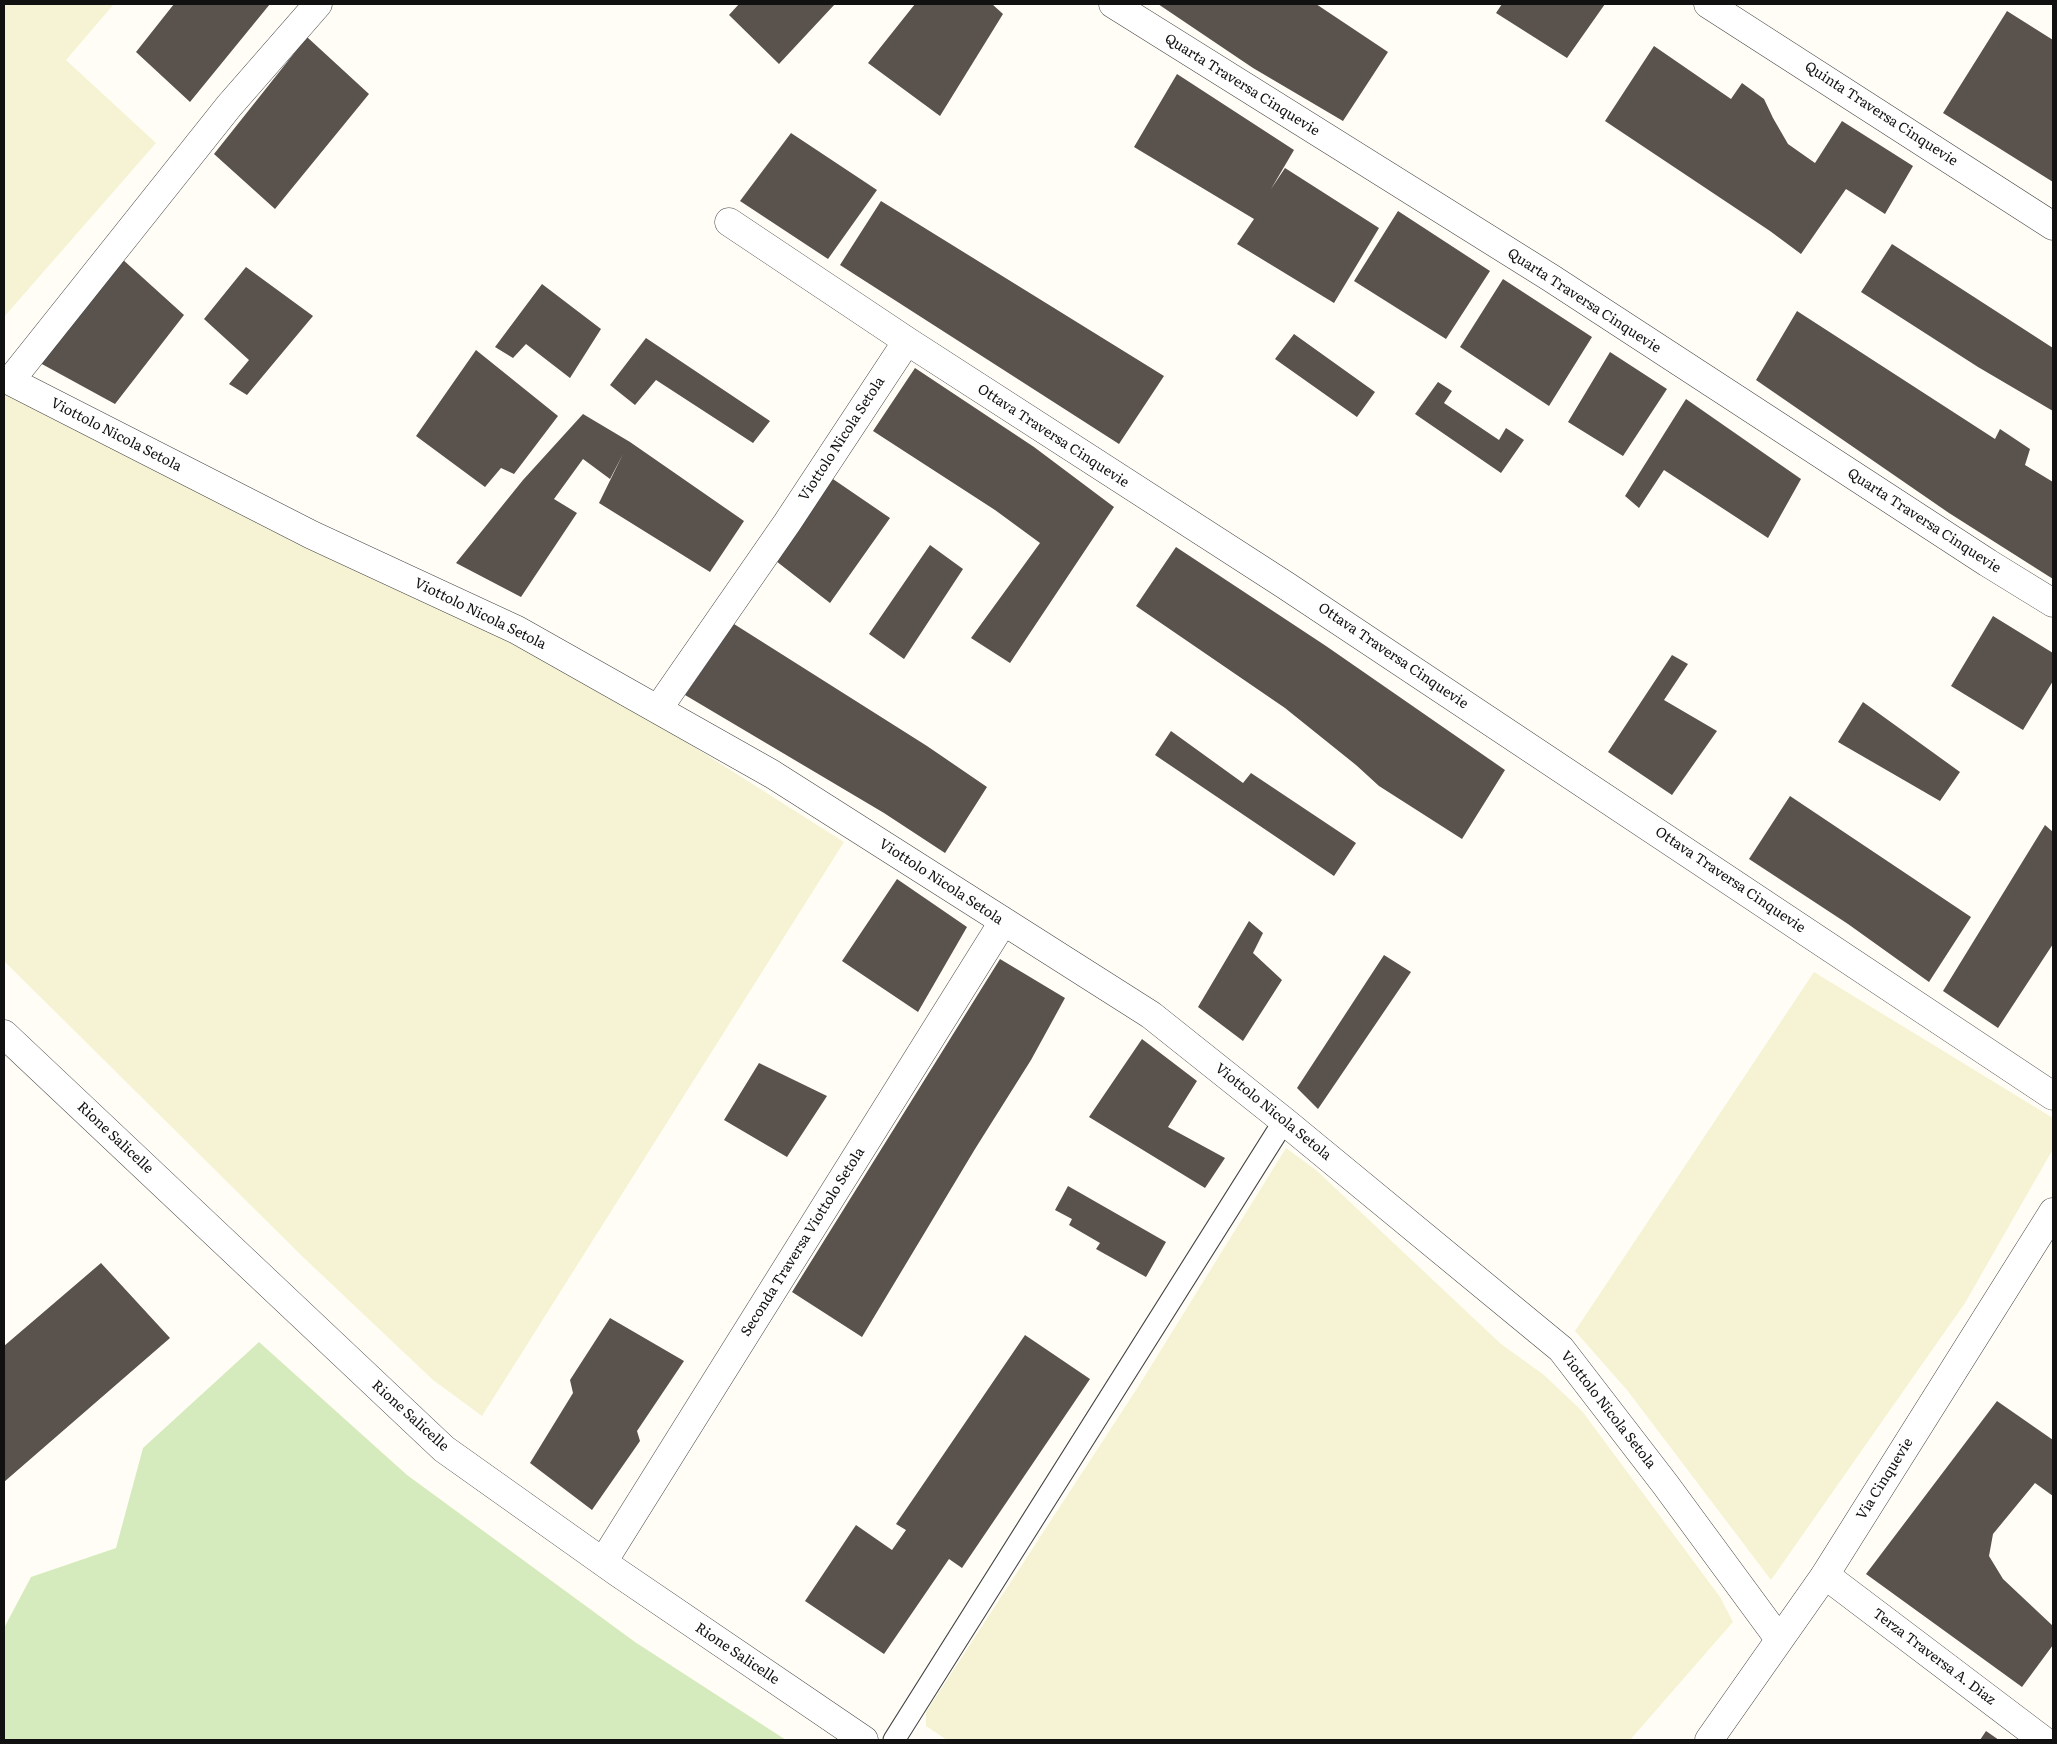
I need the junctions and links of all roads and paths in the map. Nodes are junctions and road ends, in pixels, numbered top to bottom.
1 (318, 4) edge
2 (1113, 4) edge
3 (1708, 4) edge
4 (728, 222) dead end
5 (2053, 226) edge
6 (907, 341) junction
7 (2053, 603) edge
8 (658, 709) junction
9 (1003, 922) junction
10 (4, 1034) edge
11 (2053, 1096) edge
12 (1284, 1121) junction
13 (2053, 1212) edge
14 (603, 1562) junction
15 (1825, 1575) junction
16 (1779, 1639) junction
17 (1708, 1738) edge
18 (864, 1740) edge
19 (894, 1740) edge
20 (2043, 1740) edge

1 - 8 street, Viottolo Nicola Setola
2 - 7 street, Quarta Traversa Cinquevie
3 - 5 street, Quinta Traversa Cinquevie
4 - 6 street, Ottava Traversa Cinquevie
6 - 8 street, Viottolo Nicola Setola
6 - 11 street, Ottava Traversa Cinquevie
8 - 9 street, Viottolo Nicola Setola
9 - 12 street, Viottolo Nicola Setola
9 - 14 street, Seconda Traversa Viottolo Setola
10 - 14 street, Rione Salicelle
12 - 16 street, Viottolo Nicola Setola
12 - 19 lane
13 - 15 street, Via Cinquevie
14 - 18 street, Rione Salicelle
15 - 16 street, Via Cinquevie
15 - 20 street, Terza Traversa A. Diaz
16 - 17 street, Via Cinquevie

